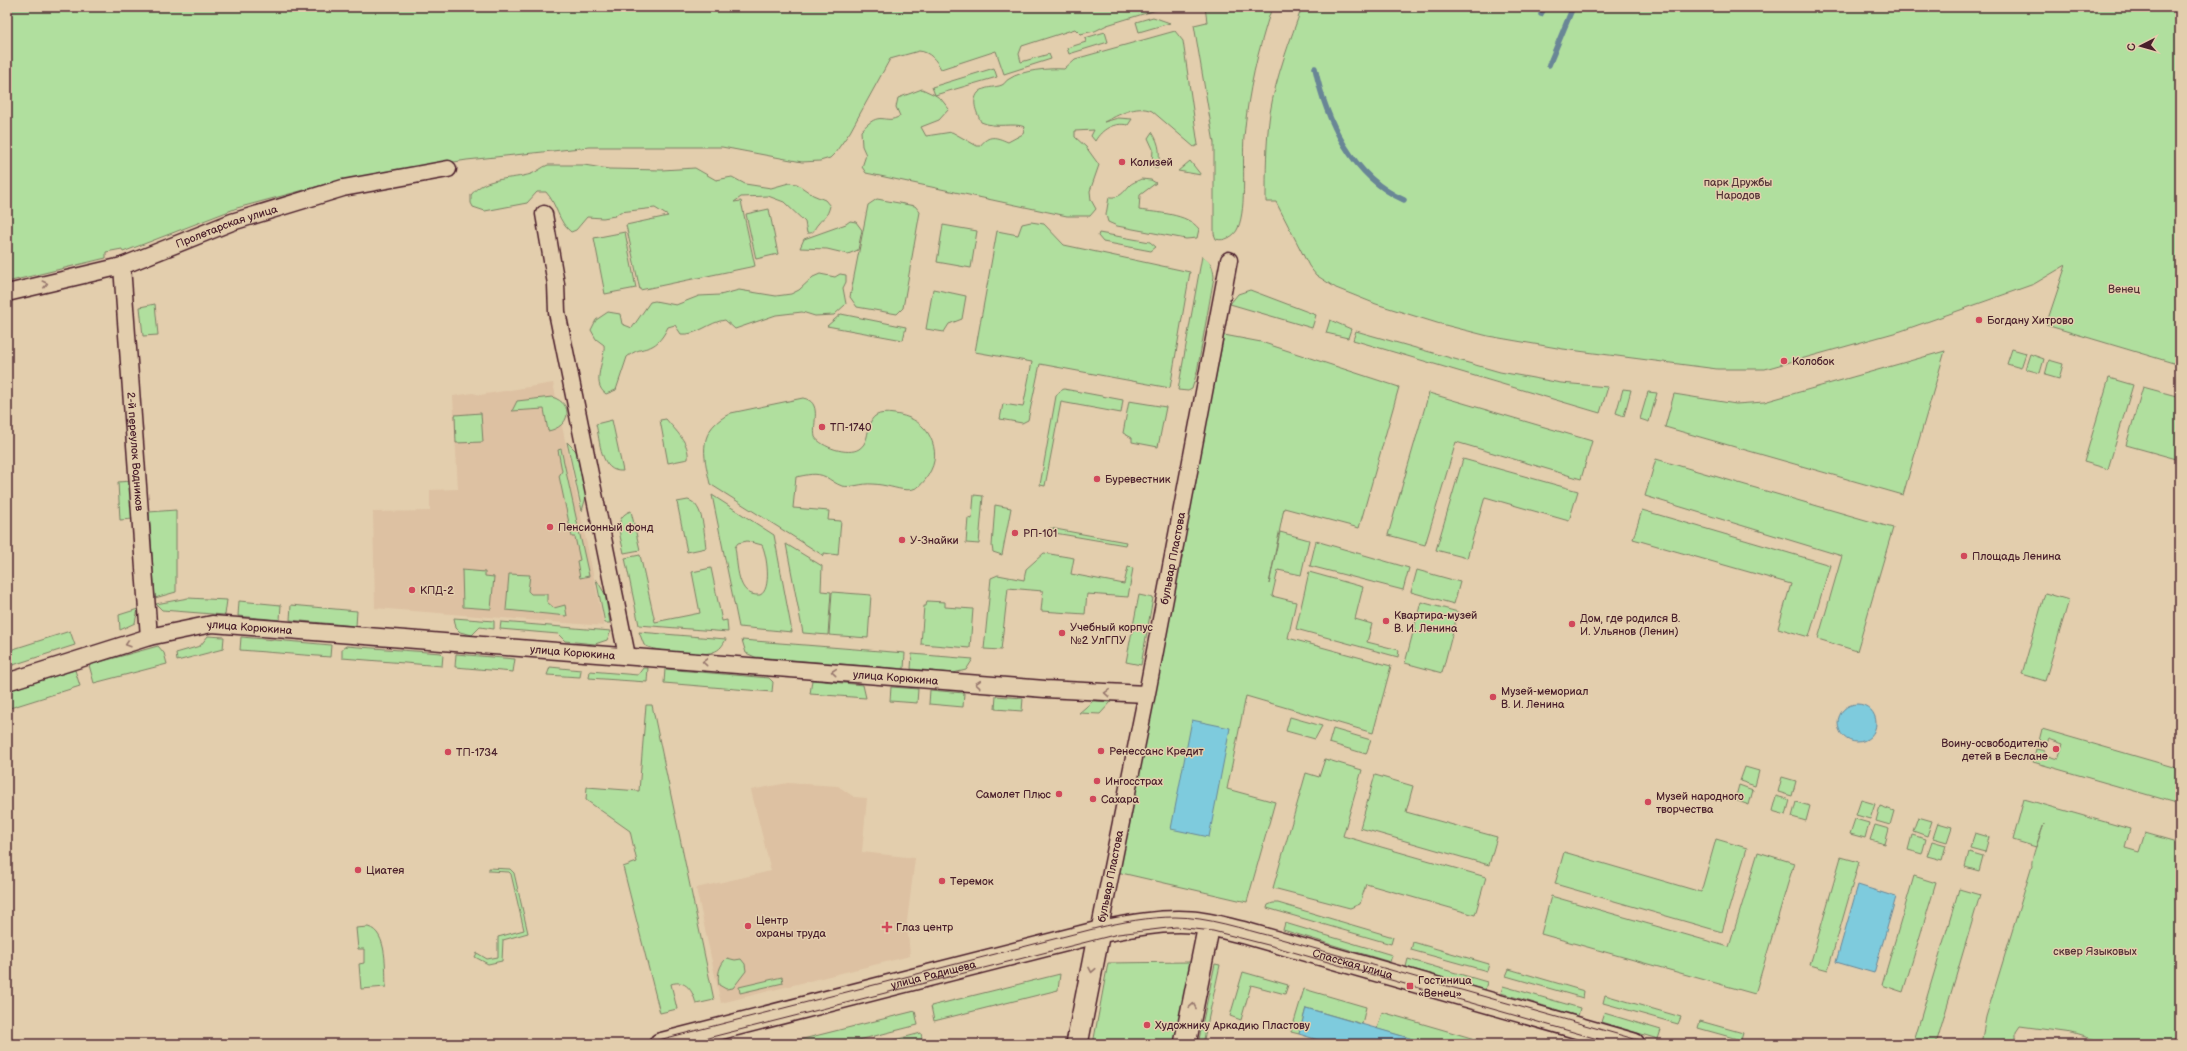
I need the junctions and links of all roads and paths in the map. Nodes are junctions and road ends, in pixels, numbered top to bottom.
1 (448, 169) dead end
2 (544, 214) dead end
3 (1229, 260) dead end
4 (122, 266) junction
5 (7, 293) edge
6 (149, 638) junction
7 (627, 656) junction
8 (7, 682) edge
9 (1146, 694) junction
10 (1209, 925) junction
11 (1099, 932) junction
12 (660, 1044) edge
13 (1077, 1044) edge
14 (1185, 1044) edge
15 (1634, 1044) edge

1 - 4 street, Пролетарская улица
2 - 7 street
3 - 9 street, бульвар Пластова
5 -> 4 street, Пролетарская улица
4 - 6 street, 2-й переулок Водников
6 - 7 street, улица Корюкина
6 -> 8 street, улица Корюкина
9 -> 7 street, улица Корюкина
9 - 11 street, бульвар Пластова
10 - 11 street, улица Радищева
14 -> 10 street
10 - 15 street, Спасская улица
11 - 12 street, улица Радищева
11 -> 13 street, бульвар Пластова

